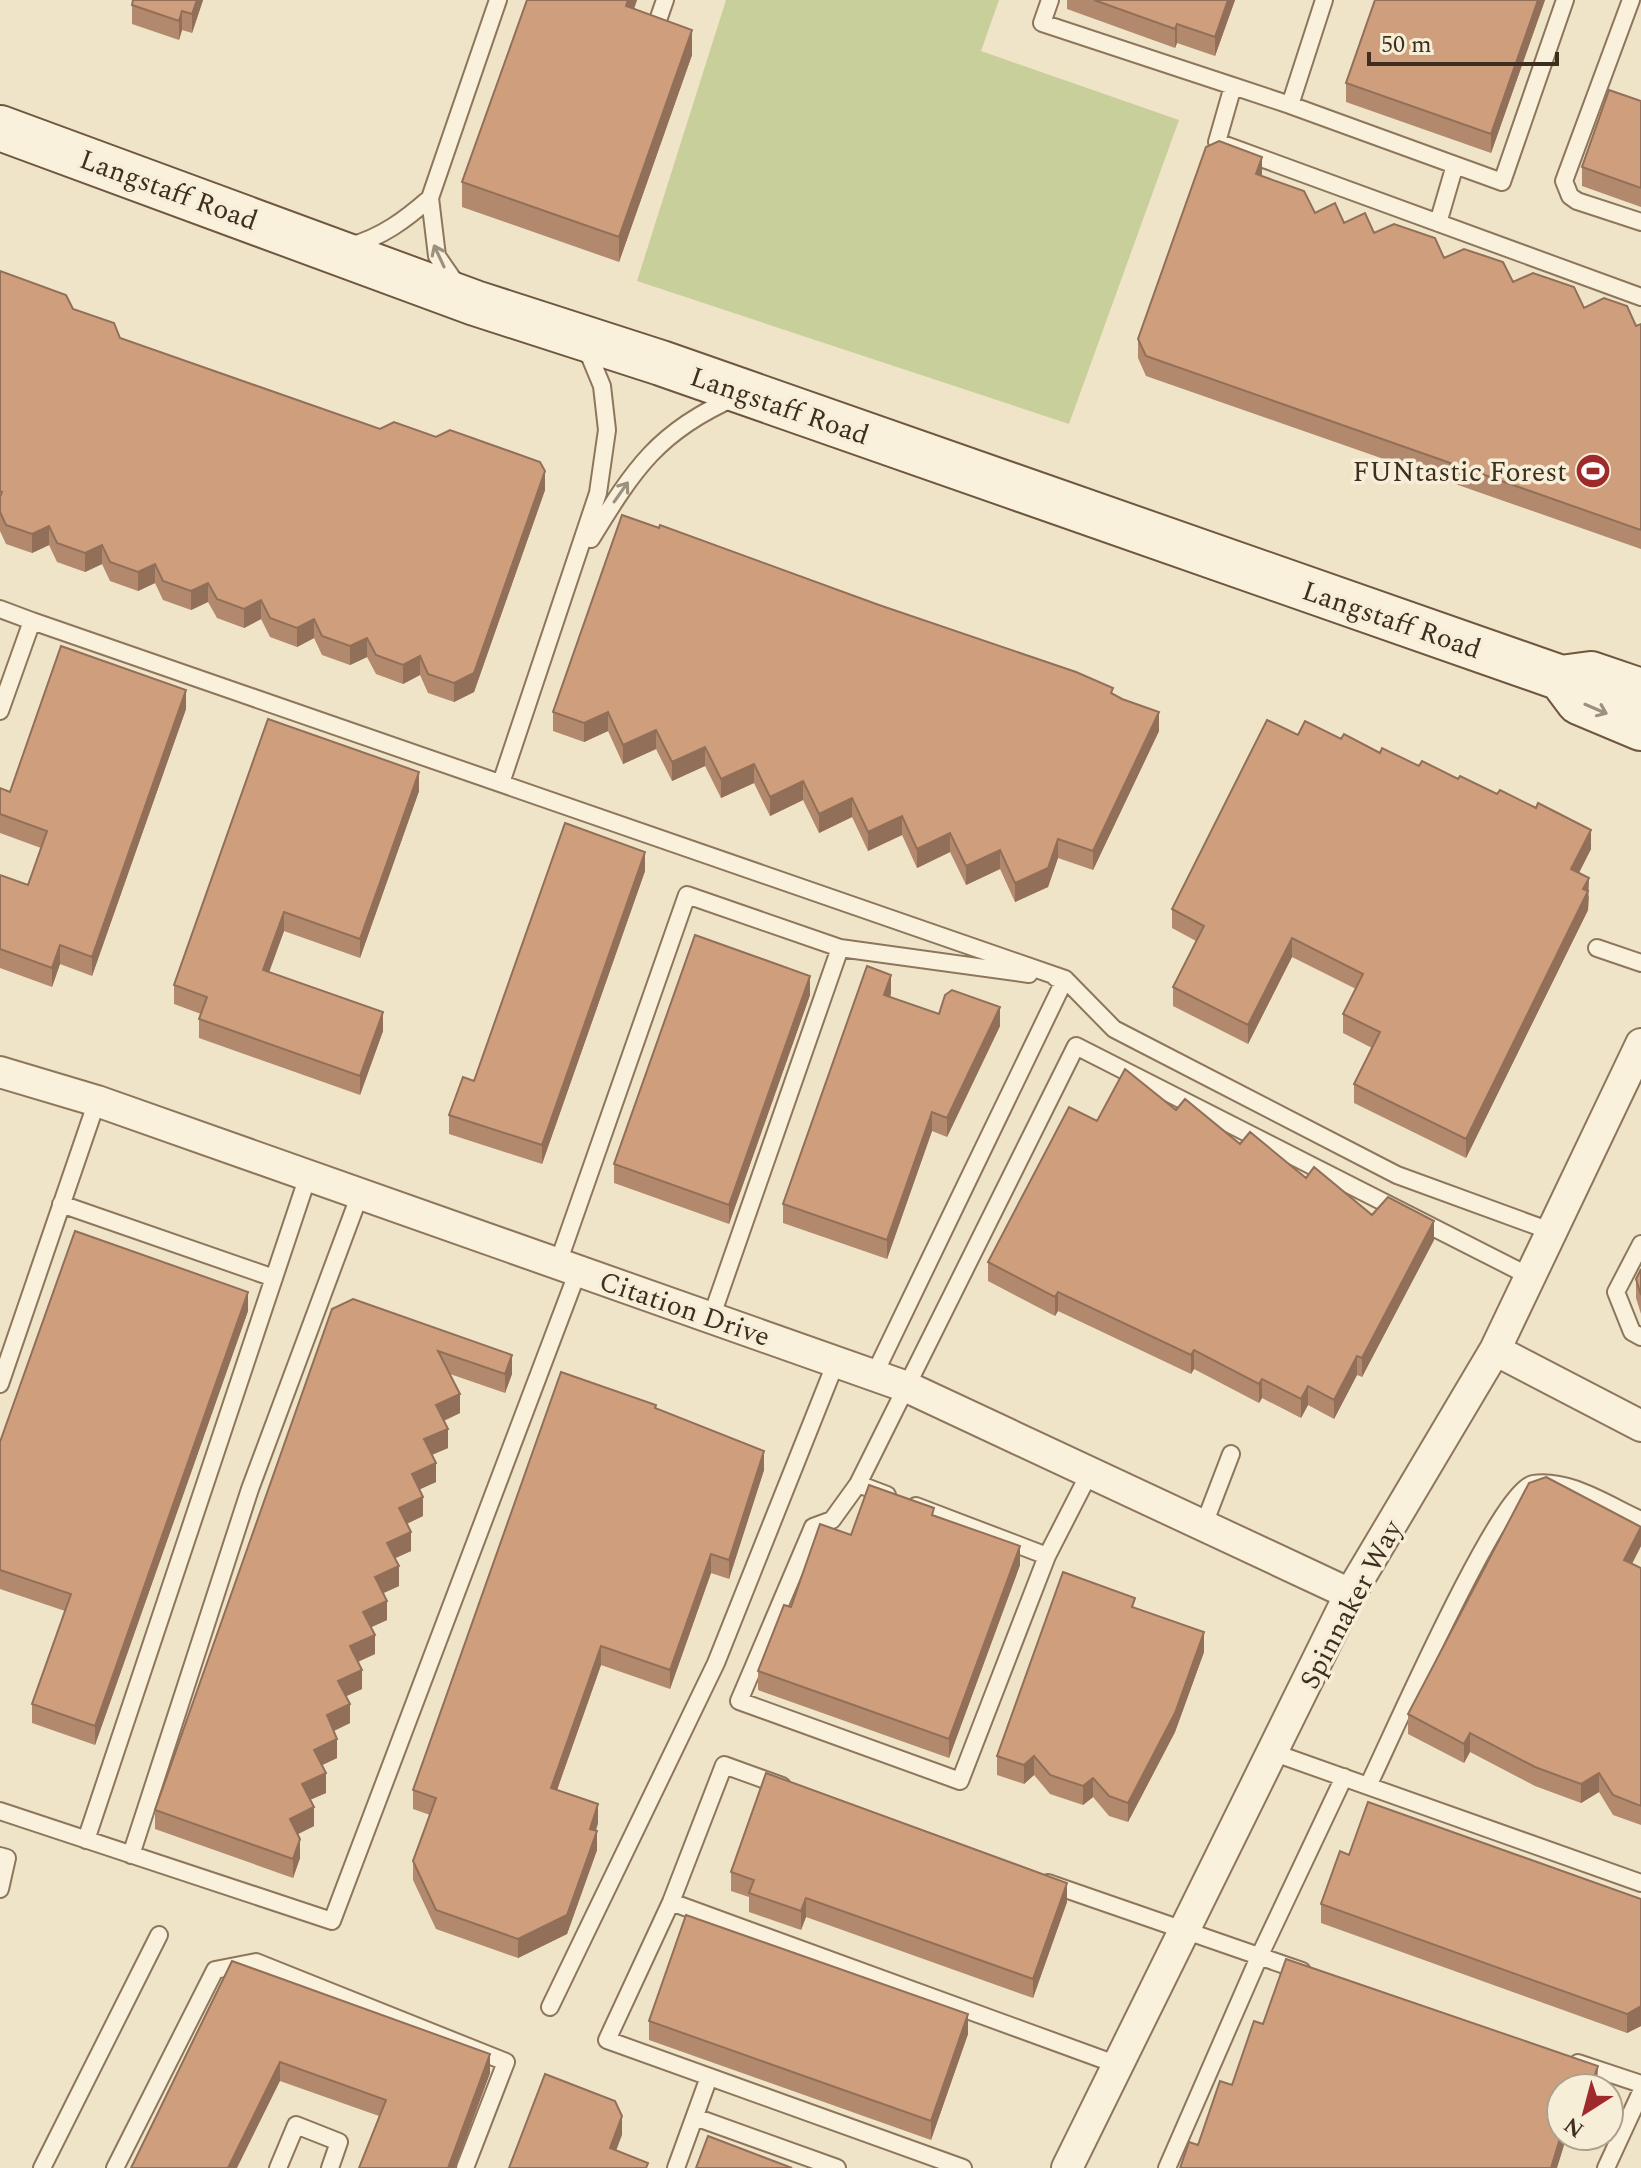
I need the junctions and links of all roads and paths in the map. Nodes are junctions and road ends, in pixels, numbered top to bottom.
1 (498, 0) edge
2 (665, 0) edge
3 (1050, 0) edge
4 (1324, 0) edge
5 (1565, 0) edge
6 (1631, 0) edge
7 (656, 26) edge
8 (1233, 86) junction
9 (1290, 105) junction
10 (0, 128) edge
11 (1455, 165) junction
12 (430, 198) junction
13 (1641, 222) edge
14 (1438, 223) junction
15 (336, 249) junction
16 (1641, 297) edge
17 (475, 303) junction
18 (583, 337) junction
19 (746, 393) junction
20 (579, 558) junction
21 (0, 609) edge
22 (32, 621) junction
23 (1561, 678) junction
24 (1641, 691) edge
25 (0, 711) edge
26 (1641, 728) edge
27 (501, 783) junction
28 (840, 948) junction
29 (1597, 948) dead end
30 (1641, 963) edge
31 (1065, 979) junction
32 (1641, 1044) edge
33 (0, 1072) edge
34 (97, 1101) junction
35 (308, 1176) junction
36 (360, 1194) junction
37 (61, 1204) junction
38 (1553, 1232) junction
39 (1641, 1244) edge
40 (568, 1267) junction
41 (1531, 1277) junction
42 (274, 1278) junction
43 (711, 1318) junction
44 (1641, 1337) edge
45 (1495, 1350) junction
46 (836, 1362) junction
47 (874, 1375) junction
48 (0, 1384) edge
49 (907, 1387) junction
50 (1641, 1426) edge
51 (1231, 1454) dead end
52 (1089, 1474) junction
53 (858, 1484) junction
54 (1641, 1520) edge
55 (1203, 1527) junction
56 (1047, 1556) junction
57 (1350, 1594) junction
58 (1272, 1752) junction
59 (1344, 1777) junction
60 (1368, 1786) junction
61 (798, 1792) edge
62 (0, 1811) edge
63 (86, 1840) junction
64 (131, 1855) junction
65 (0, 1856) edge
66 (1035, 1878) edge
67 (1641, 1883) edge
68 (0, 1889) edge
69 (671, 1902) junction
70 (1183, 1932) junction
71 (159, 1935) dead end
72 (1259, 1957) junction
73 (1318, 1976) edge
74 (550, 2007) dead end
75 (1568, 2060) edge
76 (1118, 2065) junction
77 (709, 2077) junction
78 (1641, 2084) edge
79 (1641, 2092) edge
80 (695, 2117) junction
81 (42, 2168) edge
82 (115, 2168) edge
83 (278, 2168) edge
84 (330, 2168) edge
85 (465, 2168) edge
86 (676, 2168) edge
87 (837, 2168) edge
88 (963, 2168) edge
89 (1067, 2168) edge
90 (1167, 2168) edge
91 (1606, 2168) edge

1 - 12 lane
2 - 7 lane
3 - 8 lane
4 - 9 lane
5 - 11 lane
6 - 13 lane
8 - 9 lane
8 - 14 lane
9 - 11 lane
10 - 15 main road, Langstaff Road
11 - 14 lane
12 - 15 lane
17 -> 12 lane
14 - 16 lane
15 - 17 main road, Langstaff Road
17 - 18 main road, Langstaff Road
18 - 19 main road, Langstaff Road
18 - 20 lane
20 -> 19 lane
19 - 23 main road, Langstaff Road
20 - 27 lane
21 - 22 lane
22 - 25 lane
22 - 27 lane
23 - 24 main road, Langstaff Road
23 -> 26 main road, Langstaff Road
27 - 31 lane
28 - 31 lane
28 - 40 lane
28 - 43 lane
29 - 30 lane
31 - 38 lane
31 - 47 lane
32 - 38 street, Spinnaker Way
33 - 34 street, Citation Drive
34 - 35 street, Citation Drive
34 - 37 lane
35 - 36 street, Citation Drive
35 - 42 lane
36 - 40 street, Citation Drive
36 - 64 lane
37 - 42 lane
37 - 48 lane
38 - 41 street, Spinnaker Way
39 - 44 lane
40 - 43 street, Citation Drive
40 - 64 lane
41 - 45 street, Spinnaker Way
41 - 49 lane
42 - 63 lane
43 - 46 street, Citation Drive
45 - 50 street
45 - 57 street, Spinnaker Way
46 - 47 street, Citation Drive
46 - 74 lane
47 - 49 street, Citation Drive
49 - 52 street, Citation Drive
49 - 53 lane
51 - 55 lane
52 - 55 street, Citation Drive
52 - 56 lane
53 - 56 lane
53 - 56 lane
54 - 60 lane
55 - 57 street, Citation Drive
57 - 58 street, Spinnaker Way
58 - 59 lane
58 - 70 street, Spinnaker Way
59 - 60 lane
59 - 72 lane
60 - 67 lane
61 - 69 lane
62 - 63 lane
63 - 64 lane
65 - 68 lane
66 - 70 lane
69 - 76 lane
69 - 77 lane
70 - 72 lane
70 - 76 street, Spinnaker Way
71 - 81 lane
72 - 73 lane
72 - 90 lane
75 - 78 lane
76 - 89 street, Spinnaker Way
77 - 80 lane
77 - 88 lane
79 - 91 lane
80 - 86 lane
80 - 87 lane
82 - 85 lane
83 - 84 lane

